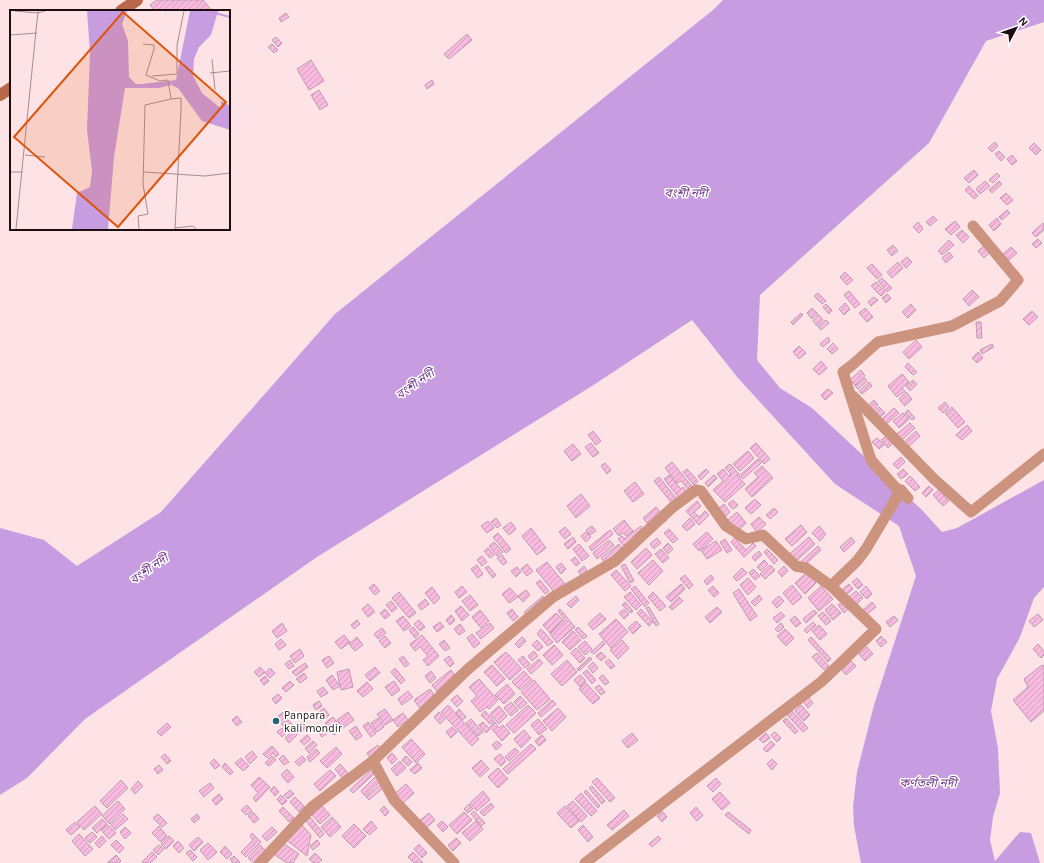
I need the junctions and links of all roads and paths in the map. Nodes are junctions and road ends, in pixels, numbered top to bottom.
1 (137, 0) edge
2 (122, 10) edge
3 (10, 89) edge
4 (0, 95) edge
5 (973, 226) dead end
6 (851, 394) junction
7 (1044, 454) edge
8 (831, 586) junction
9 (373, 761) junction
10 (260, 863) edge
11 (454, 863) edge
12 (585, 863) edge

1 - 2 street
3 - 4 street
5 - 6 street
6 - 7 street
6 - 8 street, bridge
8 - 9 street
8 - 12 street
9 - 10 street
9 - 11 street

